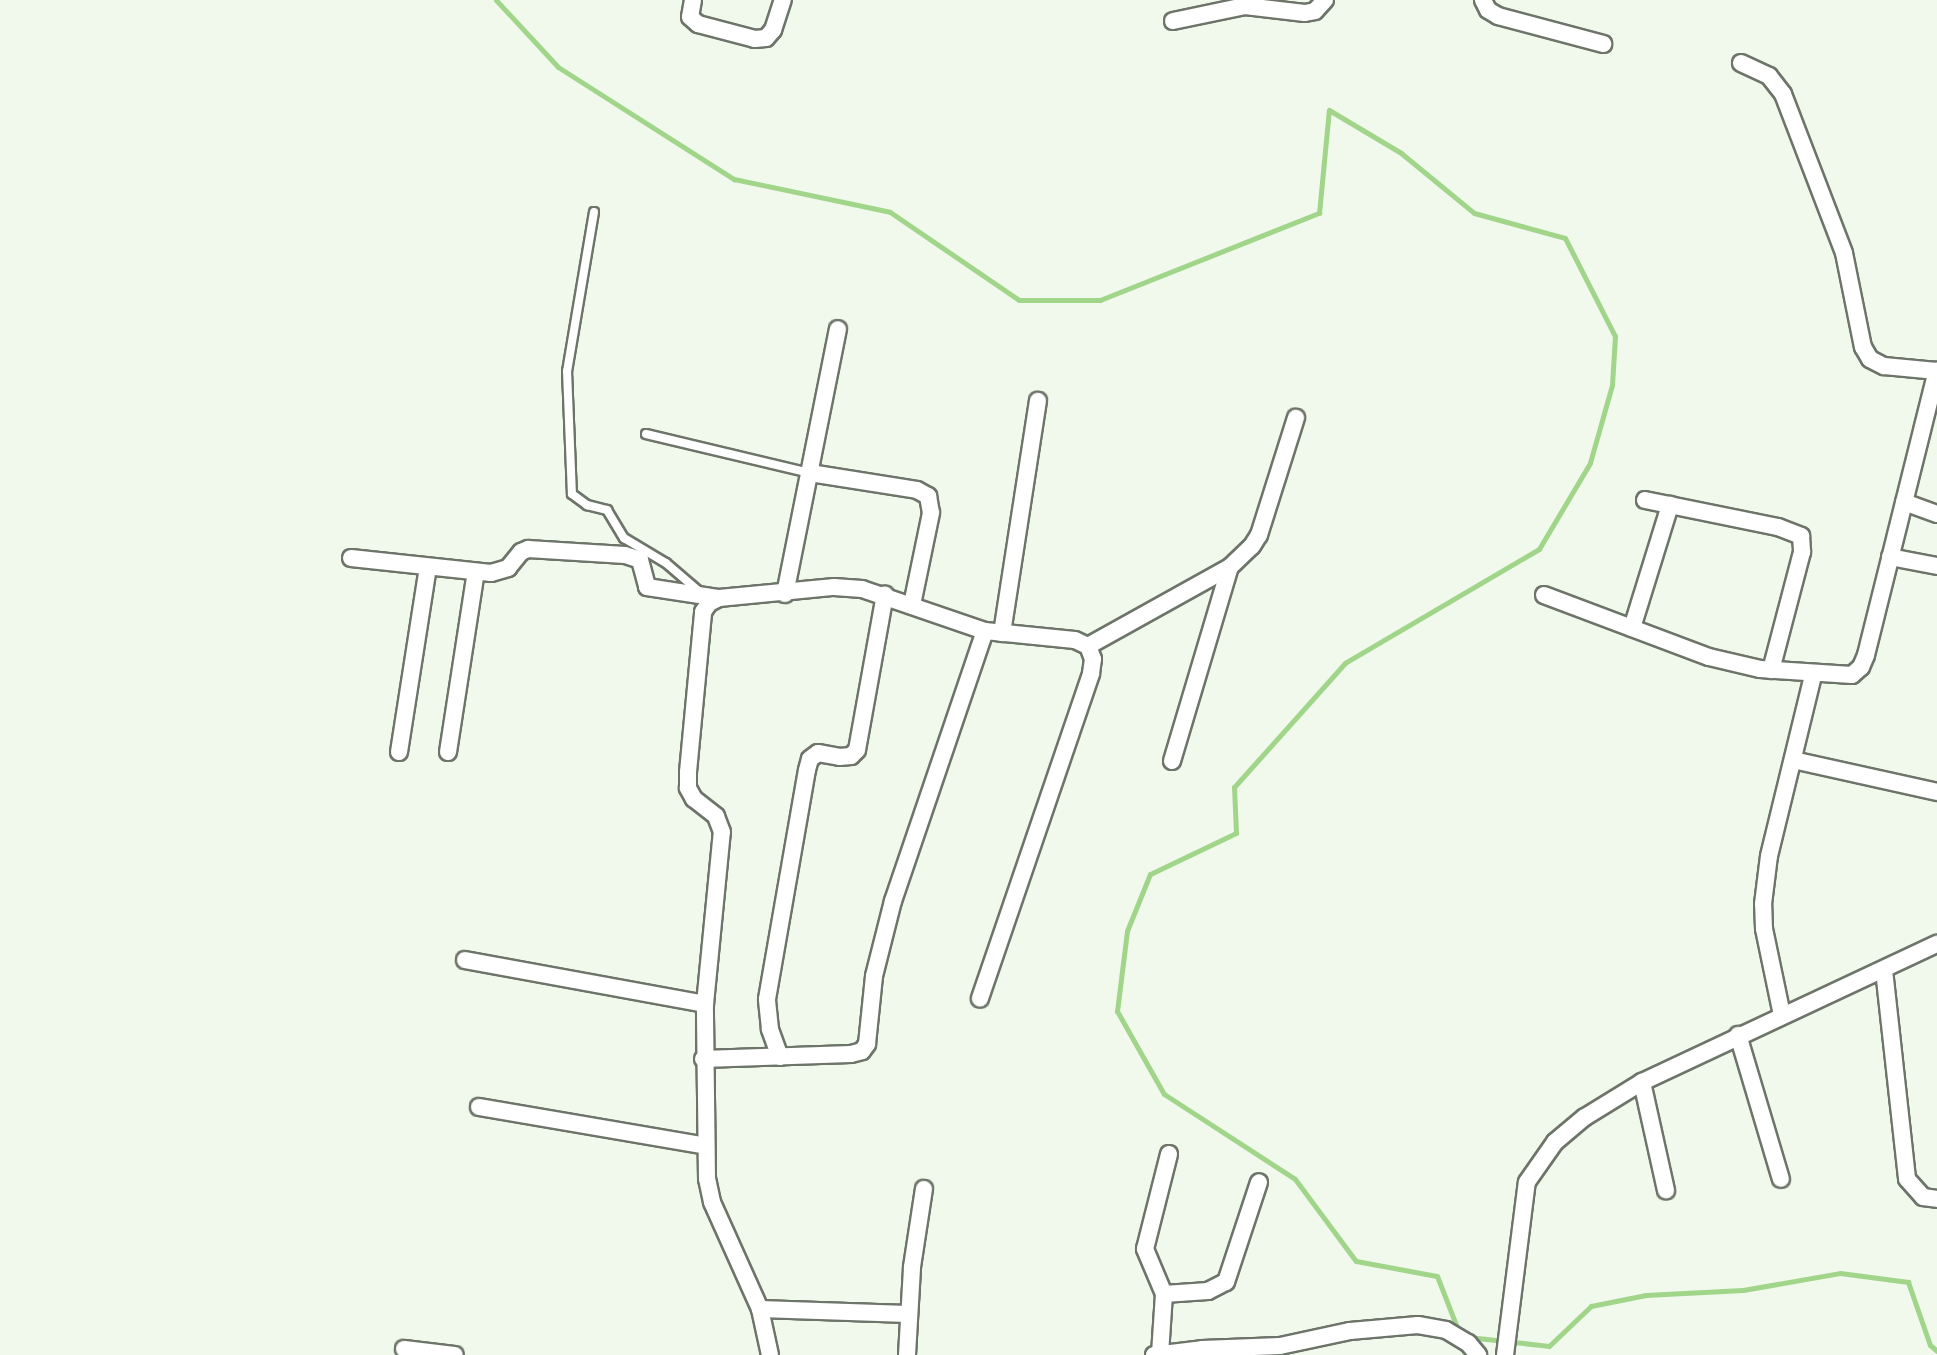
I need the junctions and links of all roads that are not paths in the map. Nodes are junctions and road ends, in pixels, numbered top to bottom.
1 (693, 0) edge
2 (783, 0) edge
3 (1325, 0) edge
4 (1483, 0) edge
5 (1173, 21) dead end
6 (1603, 44) dead end
7 (1741, 63) dead end
8 (594, 212) dead end
9 (838, 329) dead end
10 (1937, 371) edge
11 (1038, 401) dead end
12 (1296, 418) dead end
13 (646, 434) dead end
14 (810, 473) junction
15 (1645, 500) dead end
16 (1904, 502) junction
17 (1670, 505) junction
18 (1937, 514) edge
19 (1890, 557) junction
20 (351, 558) dead end
21 (1937, 566) edge
22 (428, 567) junction
23 (1230, 567) junction
24 (476, 572) junction
25 (785, 594) junction
26 (885, 594) junction
27 (1544, 595) dead end
28 (712, 597) junction
29 (912, 605) junction
30 (1632, 628) junction
31 (994, 632) junction
32 (1088, 646) junction
33 (1771, 670) junction
34 (1813, 675) junction
35 (399, 752) dead end
36 (448, 752) dead end
37 (1793, 760) junction
38 (1172, 761) dead end
39 (1937, 792) edge
40 (1937, 944) edge
41 (465, 960) dead end
42 (1884, 970) junction
43 (980, 999) dead end
44 (705, 1004) junction
45 (1782, 1015) junction
46 (1738, 1035) junction
47 (780, 1057) junction
48 (703, 1059) junction
49 (1642, 1082) junction
50 (479, 1107) dead end
51 (706, 1146) junction
52 (1169, 1154) dead end
53 (1781, 1179) dead end
54 (1259, 1182) dead end
55 (924, 1189) dead end
56 (1666, 1190) dead end
57 (1937, 1199) edge
58 (1164, 1294) junction
59 (760, 1309) junction
60 (908, 1314) junction
61 (404, 1349) dead end
62 (1296, 1349) edge
63 (1157, 1354) edge
64 (455, 1355) edge
65 (770, 1355) edge
66 (907, 1355) edge
67 (1478, 1355) edge
68 (1505, 1355) edge

1 - 2 street
3 - 5 street
4 - 6 street
7 - 10 street
8 - 28 lane
9 - 14 street
10 - 16 street
11 - 31 street
12 - 23 street
13 - 14 lane
14 - 25 street
14 - 29 street
15 - 17 street
16 - 18 street
16 - 19 street
17 - 30 street
17 - 33 street
19 - 21 street
19 - 34 street
20 - 22 street
22 - 24 street
22 - 35 street
23 - 32 street
23 - 38 street
24 - 28 street
24 - 36 street
25 - 26 street
25 - 28 street
26 - 29 street
26 - 47 street
27 - 30 street
28 - 44 street
29 - 31 street
30 - 33 street
31 - 32 street
31 - 47 street
32 - 43 street
33 - 34 street
34 - 37 street
37 - 39 street
37 - 45 street
40 - 42 street
41 - 44 street
42 - 45 street
42 - 57 street
44 - 48 street
45 - 46 street
46 - 49 street
46 - 53 street
47 - 48 street
48 - 51 street
49 - 56 street
49 - 68 street
50 - 51 street
51 - 59 street
52 - 58 street
54 - 58 street
55 - 60 street
58 - 63 street
59 - 60 street
59 - 65 street
60 - 66 street
61 - 64 street
62 - 63 street
62 - 67 street

